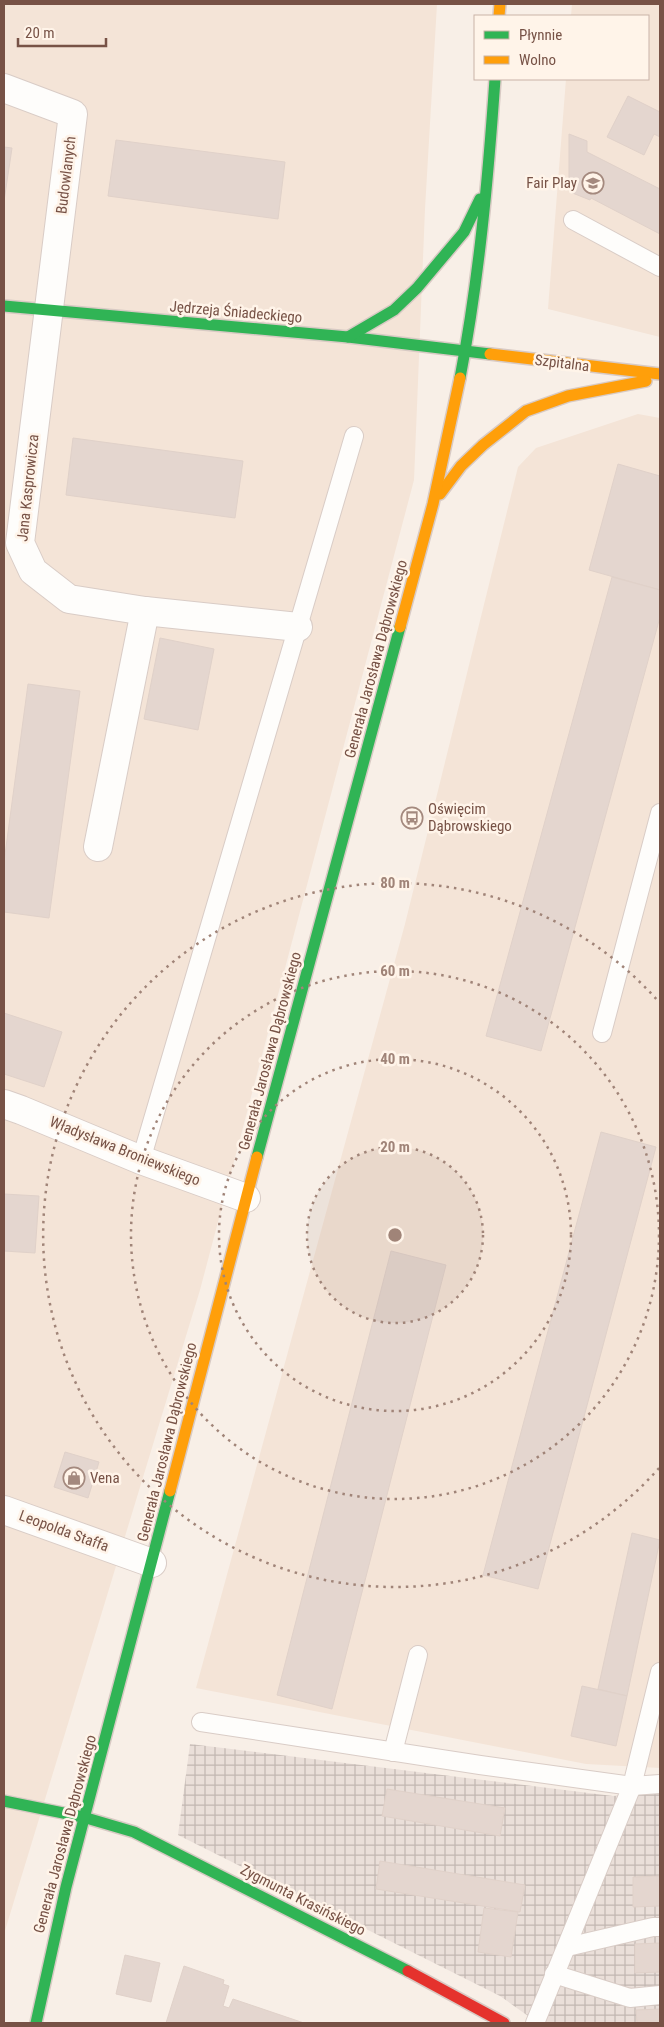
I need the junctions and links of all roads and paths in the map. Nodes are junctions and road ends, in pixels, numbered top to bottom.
1 (495, 80) edge
2 (4, 88) edge
3 (488, 182) junction
4 (573, 220) dead end
5 (660, 267) edge
6 (4, 306) edge
7 (49, 310) junction
8 (348, 337) junction
9 (465, 350) junction
10 (660, 374) edge
11 (660, 378) edge
12 (354, 436) dead end
13 (433, 504) junction
14 (145, 611) junction
15 (298, 627) junction
16 (660, 813) edge
17 (98, 847) dead end
18 (602, 1033) dead end
19 (4, 1104) edge
20 (141, 1160) junction
21 (246, 1198) junction
22 (4, 1510) edge
23 (152, 1563) junction
24 (418, 1654) dead end
25 (660, 1672) edge
26 (201, 1722) dead end
27 (393, 1752) junction
28 (660, 1784) edge
29 (632, 1786) junction
30 (4, 1800) edge
31 (83, 1817) junction
32 (660, 1927) edge
33 (567, 1947) junction
34 (554, 1974) junction
35 (660, 1996) edge
36 (36, 2023) edge
37 (504, 2023) edge
38 (535, 2023) edge

1 - 3 street, Generała Jarosława Dąbrowskiego
2 - 7 street, Budowlanych
3 - 8 street
3 - 9 street, Generała Jarosława Dąbrowskiego
4 - 5 lane
6 - 7 street, Jędrzeja Śniadeckiego
7 - 8 street, Jędrzeja Śniadeckiego
7 - 14 street, Jana Kasprowicza
8 - 9 street, Jędrzeja Śniadeckiego
9 - 10 street, Szpitalna
9 - 13 street, Generała Jarosława Dąbrowskiego
11 - 13 street
12 - 15 lane
13 - 21 street, Generała Jarosława Dąbrowskiego
14 - 15 street, Jana Kasprowicza
14 - 17 street
15 - 20 lane
16 - 18 lane
19 - 20 street, Władysława Broniewskiego
20 - 21 street, Władysława Broniewskiego
21 - 23 street, Generała Jarosława Dąbrowskiego
22 - 23 street, Leopolda Staffa
23 - 31 street, Generała Jarosława Dąbrowskiego
24 - 27 lane
25 - 29 lane
26 - 27 lane
27 - 29 lane
28 - 29 lane
29 - 33 lane
30 - 31 street, Zygmunta Krasińskiego
31 - 36 street, Generała Jarosława Dąbrowskiego
31 - 37 street, Zygmunta Krasińskiego
32 - 33 lane
33 - 34 lane
34 - 35 lane
34 - 38 lane

